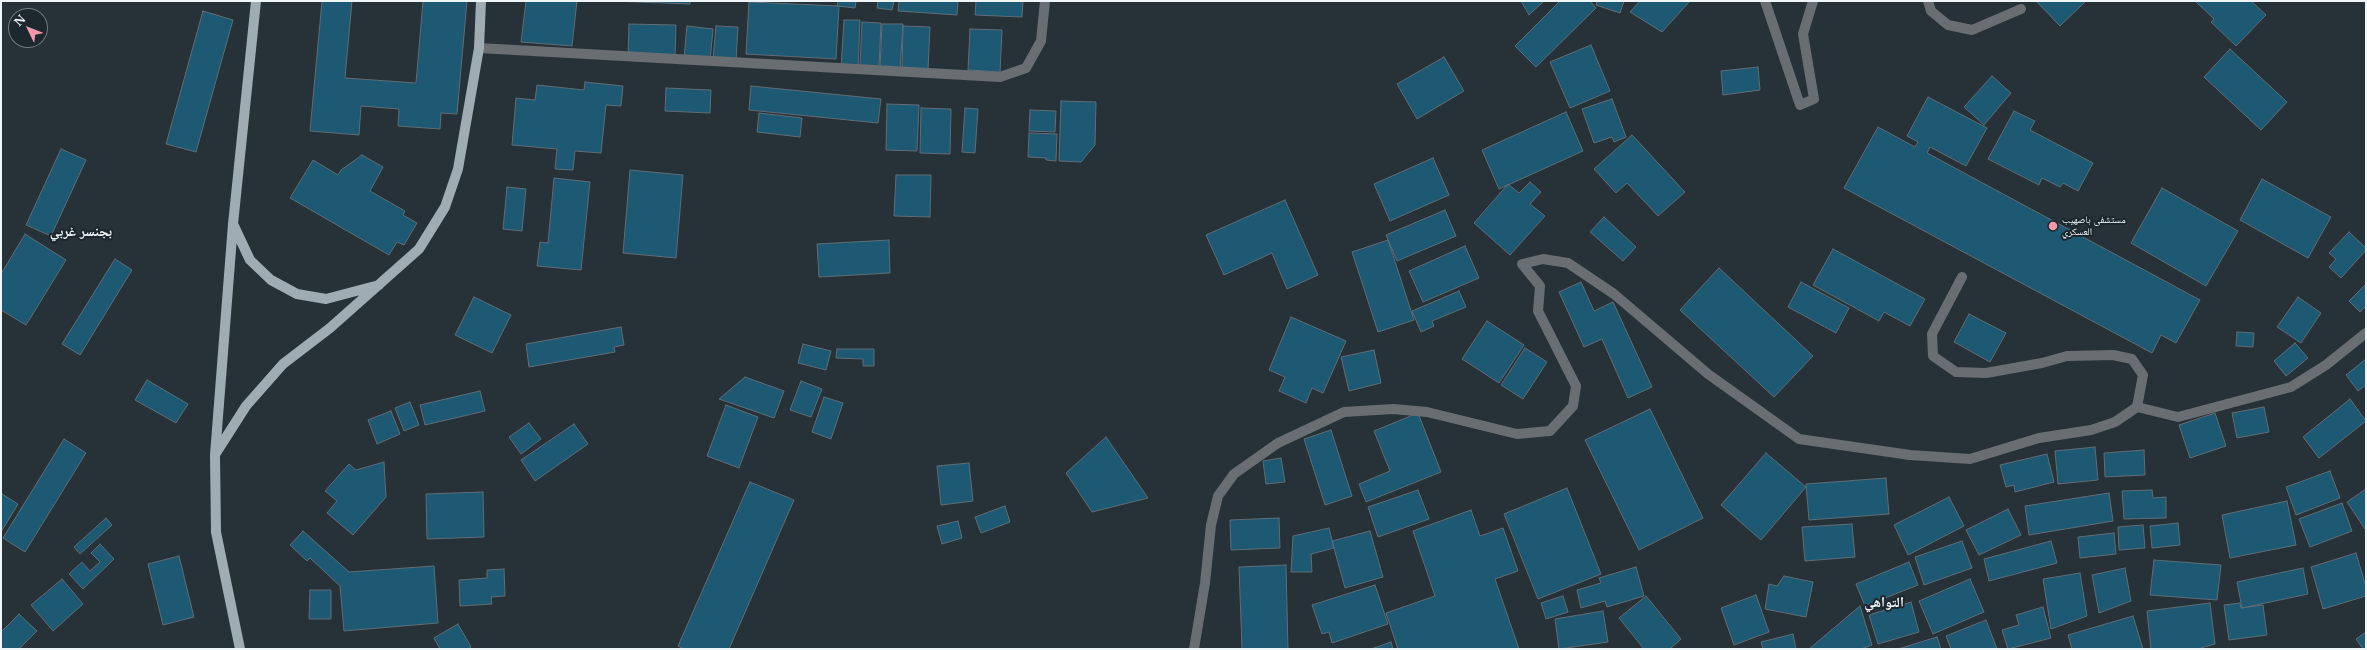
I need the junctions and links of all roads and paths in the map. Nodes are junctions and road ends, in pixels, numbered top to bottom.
1 (256, 1) edge
2 (481, 1) edge
3 (1045, 1) edge
4 (1765, 1) edge
5 (1813, 1) edge
6 (1928, 1) edge
7 (2021, 9) dead end
8 (479, 48) junction
9 (233, 224) junction
10 (1962, 277) dead end
11 (381, 284) junction
12 (2366, 333) edge
13 (2137, 408) junction
14 (215, 455) junction
15 (240, 649) edge
16 (1194, 649) edge

1 - 9 main road
2 - 8 main road
3 - 8 street
4 - 5 street
6 - 7 street
8 - 11 main road
9 - 11 main road
9 - 14 main road
10 - 13 street
11 - 14 main road
12 - 13 street
13 - 16 street
14 - 15 main road

